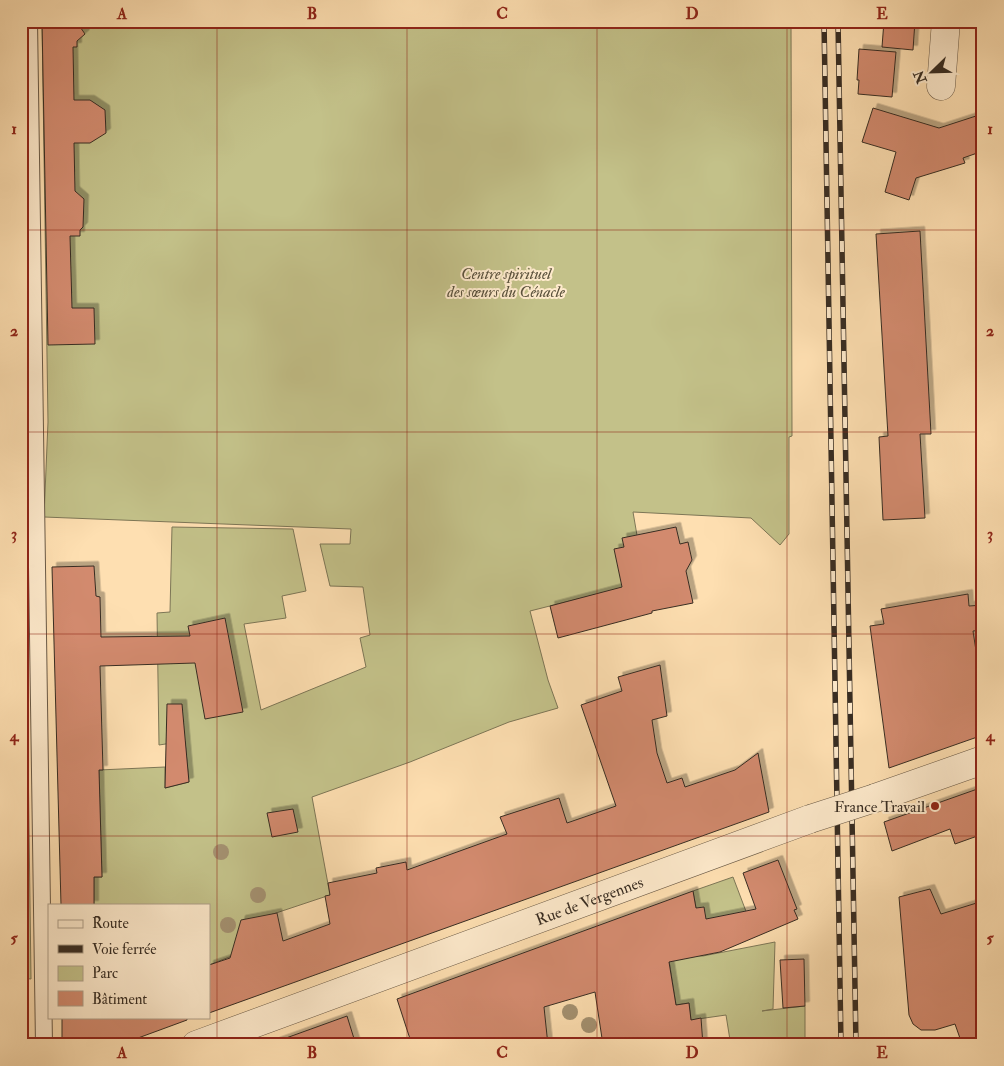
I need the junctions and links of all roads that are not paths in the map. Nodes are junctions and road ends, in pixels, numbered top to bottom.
1 (29, 21) edge
2 (946, 21) edge
3 (941, 86) dead end
4 (983, 760) edge
5 (44, 1045) edge
6 (196, 1045) edge

1 - 5 lane
2 - 3 street
4 - 6 street, Rue de Vergennes, bridge

